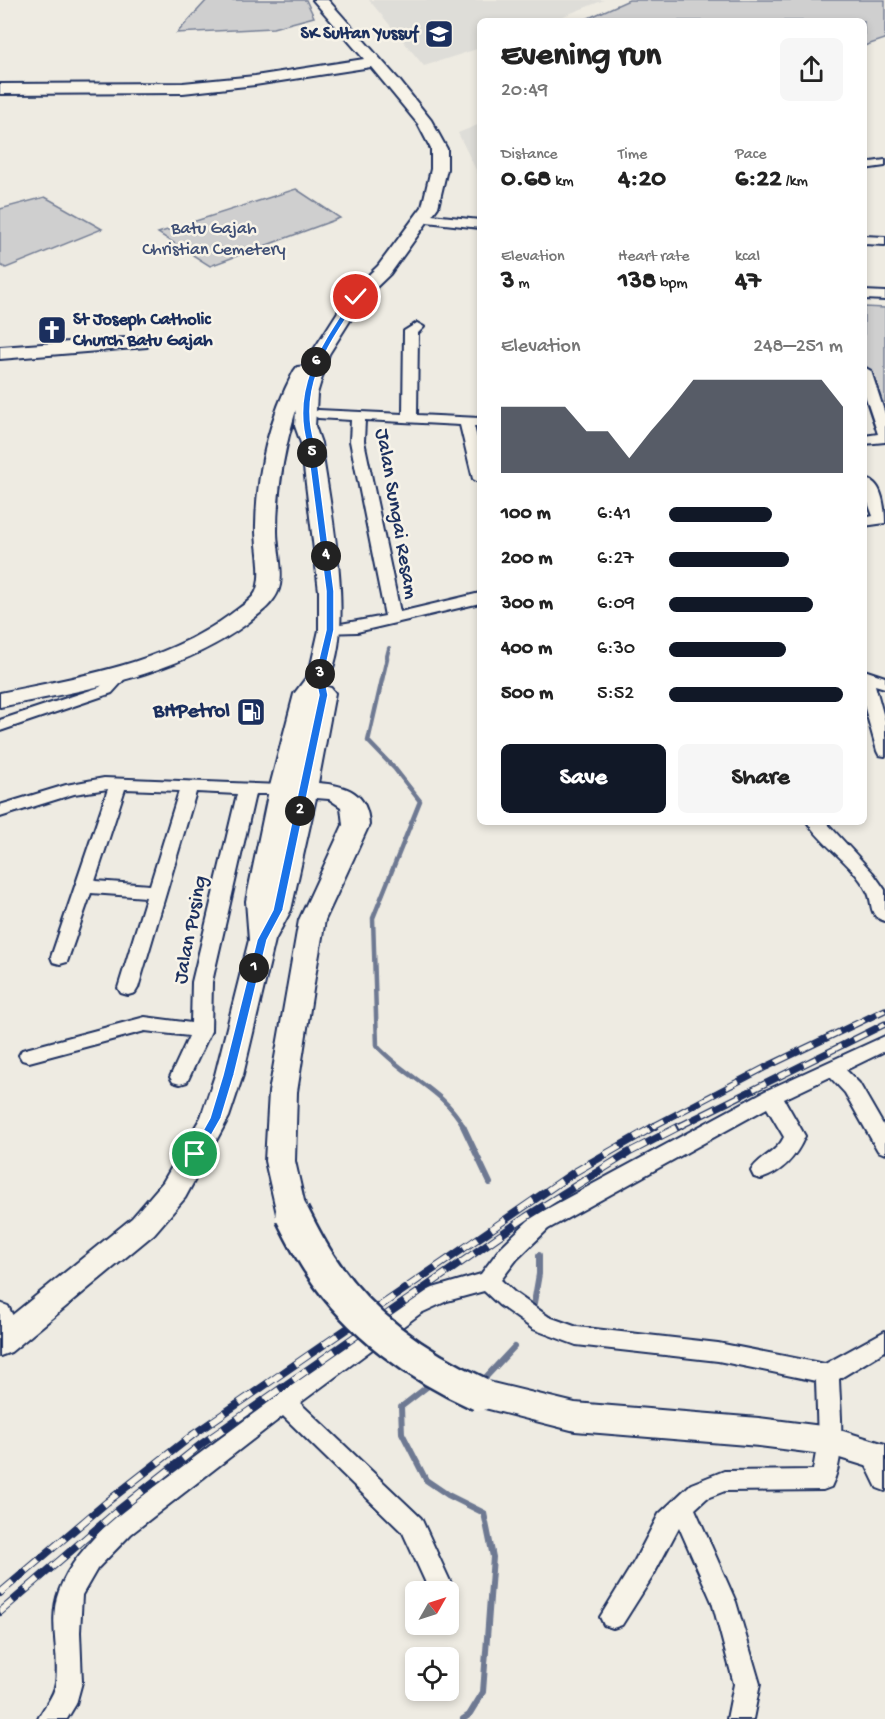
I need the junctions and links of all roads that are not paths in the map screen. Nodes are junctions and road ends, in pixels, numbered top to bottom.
1 (320, 0) edge
2 (374, 62) junction
3 (0, 90) edge
4 (885, 163) edge
5 (867, 166) edge
6 (422, 219) junction
7 (477, 224) edge
8 (867, 240) edge
9 (885, 241) edge
10 (867, 295) edge
11 (885, 296) edge
12 (417, 327) dead end
13 (140, 343) dead end
14 (0, 353) edge
15 (312, 374) junction
16 (867, 380) edge
17 (318, 414) junction
18 (358, 417) junction
19 (410, 418) junction
20 (473, 422) edge
21 (885, 437) edge
22 (867, 440) edge
23 (311, 444) junction
24 (477, 455) edge
25 (868, 484) dead end
26 (883, 519) edge
27 (867, 522) edge
28 (477, 599) edge
29 (393, 618) junction
30 (330, 630) junction
31 (122, 673) junction
32 (867, 676) edge
33 (885, 683) edge
34 (867, 686) edge
35 (0, 700) edge
36 (0, 726) edge
37 (885, 751) edge
38 (118, 784) junction
39 (189, 786) junction
40 (247, 790) junction
41 (293, 791) junction
42 (0, 811) edge
43 (819, 825) edge
44 (84, 886) junction
45 (158, 892) junction
46 (885, 915) edge
47 (60, 957) dead end
48 (128, 988) dead end
49 (201, 1031) junction
50 (885, 1043) edge
51 (29, 1055) dead end
52 (832, 1067) junction
53 (180, 1077) dead end
54 (772, 1096) junction
55 (885, 1146) edge
56 (761, 1171) dead end
57 (488, 1281) junction
58 (4, 1330) edge
59 (885, 1340) edge
60 (828, 1374) junction
61 (284, 1402) junction
62 (830, 1441) junction
63 (881, 1465) edge
64 (682, 1506) junction
65 (438, 1581) edge
66 (614, 1617) dead end
67 (61, 1714) edge
68 (740, 1719) edge

1 - 2 main road
2 - 3 main road
2 - 6 main road
4 - 5 street
6 - 7 street
6 - 15 main road
8 - 9 street
10 - 11 street
12 - 19 street
13 - 14 main road
15 - 17 main road
15 - 23 main road
15 - 31 main road
16 - 21 street
17 - 18 street
17 - 23 main road
18 - 19 street
18 - 29 street, Jalan Sungai Resam
19 - 20 street
20 - 24 street
21 - 22 street
23 - 30 main road
25 - 26 street
26 - 27 street
28 - 29 street
29 - 30 street
30 - 41 main road
31 - 35 main road
31 - 36 street
32 - 33 street
34 - 37 street
38 - 39 street
38 - 42 street
38 - 44 street
39 - 40 street
39 - 45 street
40 - 41 street
40 - 49 street, Jalan Pusing
41 - 58 main road
41 - 62 main road, bridge
43 - 46 street
44 - 45 street
44 - 47 street
45 - 48 street
49 - 51 street
49 - 53 street, Jalan Pusing
50 - 52 street
52 - 54 street
52 - 55 street
54 - 56 street
54 - 57 street
57 - 60 street
57 - 61 street
59 - 60 street
60 - 62 street
61 - 65 street
61 - 67 street
62 - 63 main road
62 - 64 street
64 - 66 street
64 - 68 street

